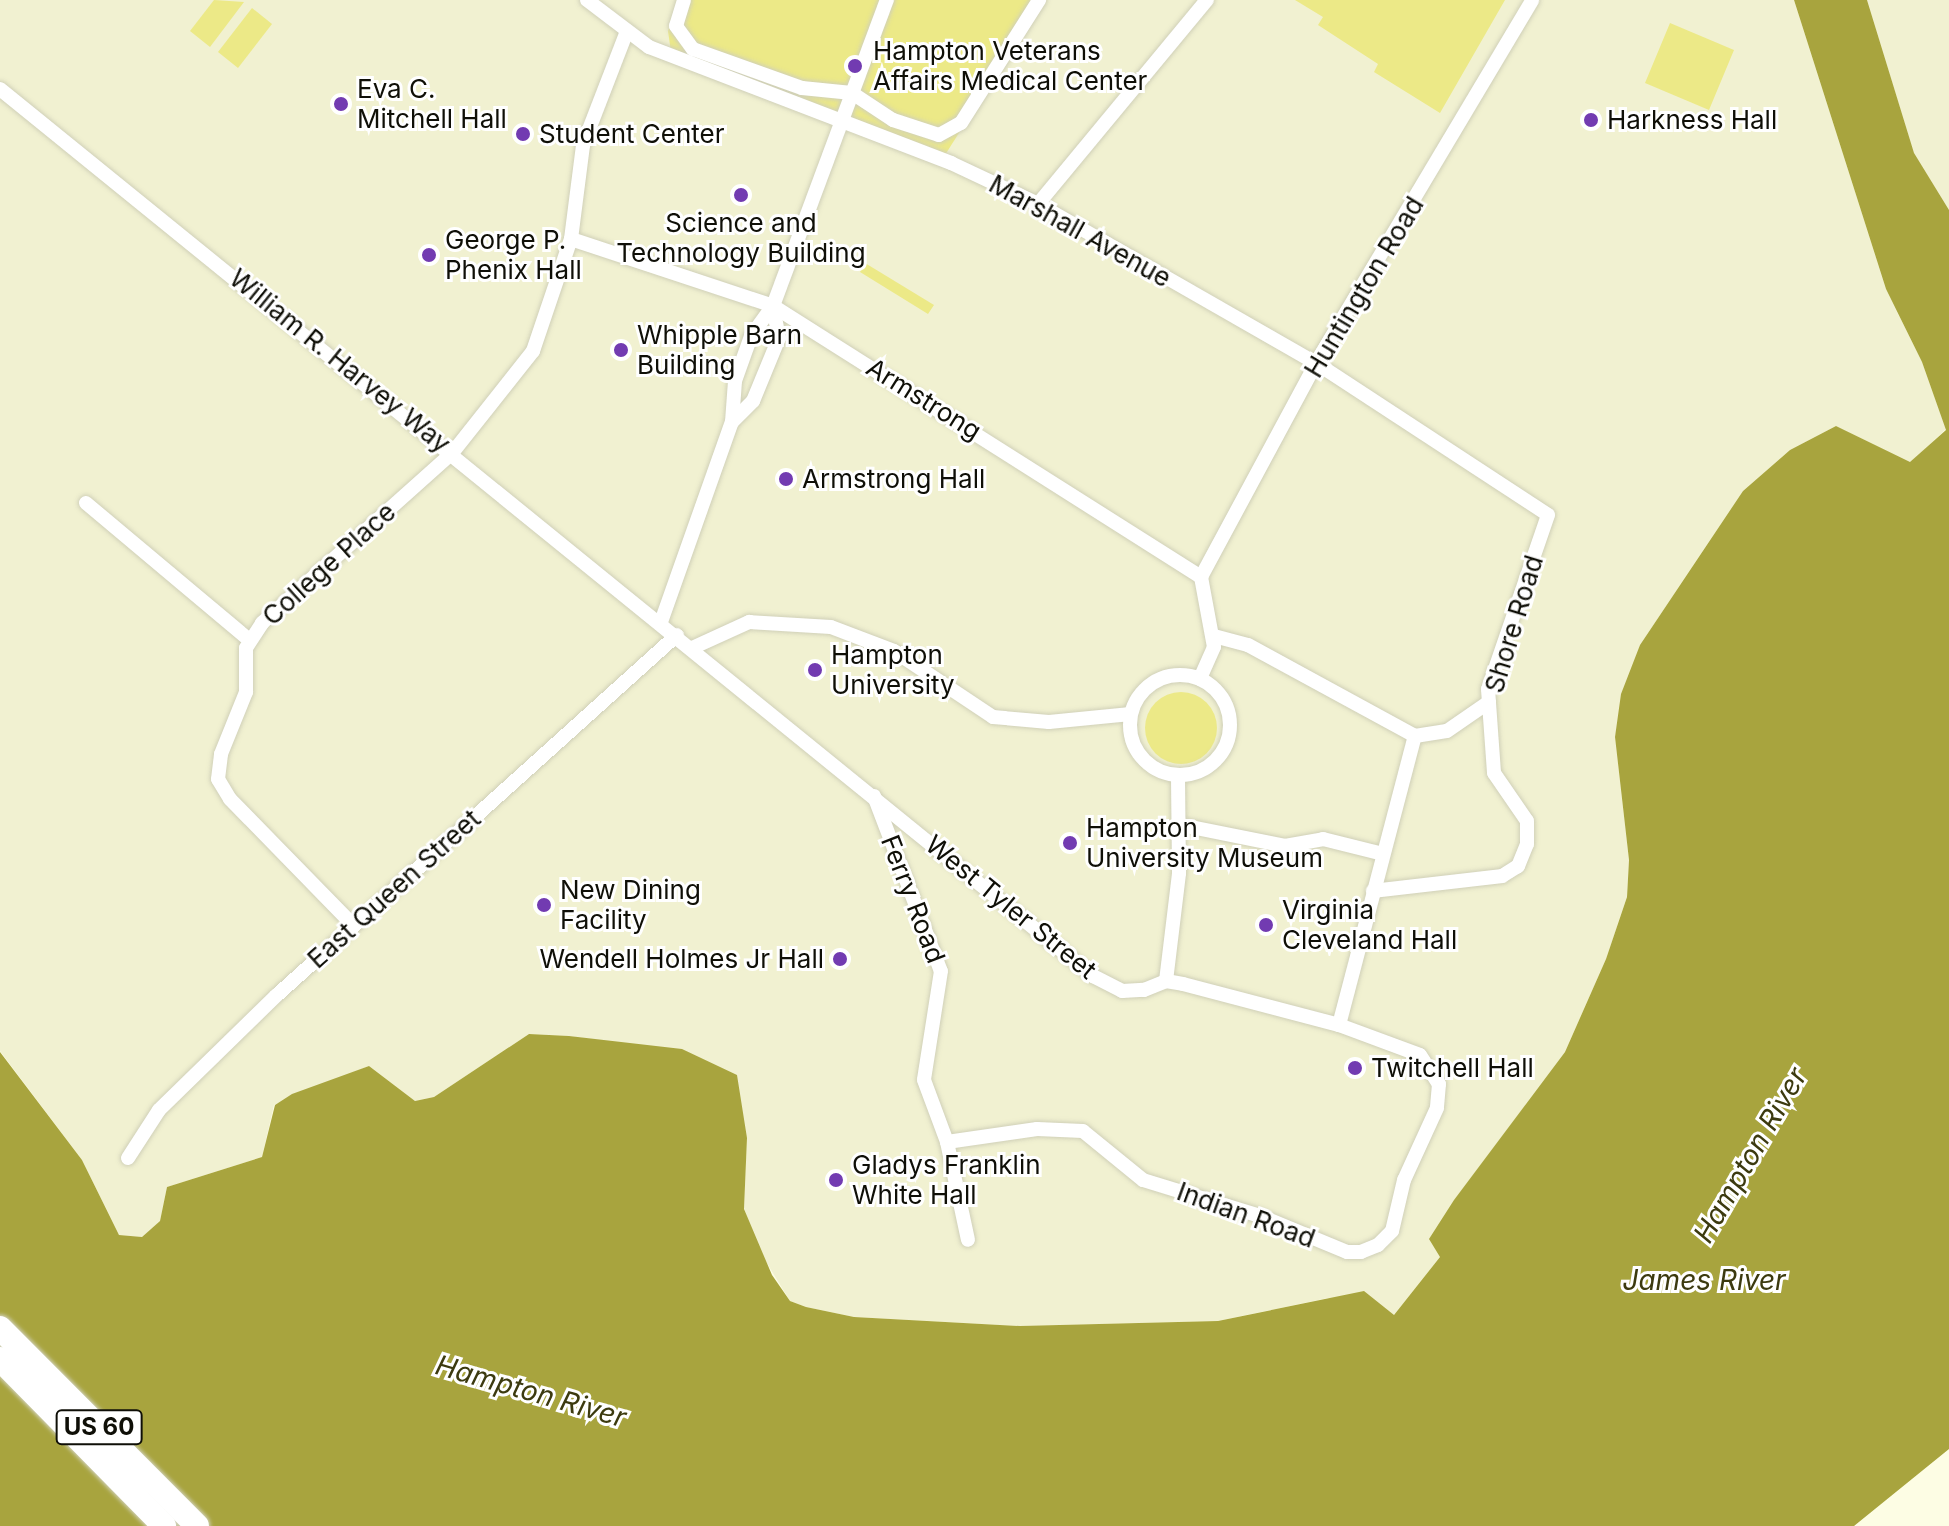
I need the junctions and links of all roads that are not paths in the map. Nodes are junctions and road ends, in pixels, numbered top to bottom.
1 (587, 0) edge
2 (684, 0) edge
3 (887, 0) edge
4 (1039, 0) edge
5 (1207, 0) edge
6 (1532, 0) edge
7 (627, 31) junction
8 (0, 89) edge
9 (852, 93) junction
10 (840, 123) junction
11 (1038, 204) junction
12 (571, 239) junction
13 (773, 306) junction
14 (1316, 363) junction
15 (732, 422) junction
16 (453, 452) junction
17 (86, 503) dead end
18 (1548, 515) joint
19 (1201, 577) junction
20 (661, 622) junction
21 (677, 635) junction
22 (1214, 636) junction
23 (249, 640) junction
24 (692, 648) junction
25 (1200, 679) junction
26 (1489, 702) junction
27 (1131, 714) junction
28 (1415, 736) junction
29 (1178, 776) junction
30 (873, 792) junction
31 (1181, 825) junction
32 (1383, 854) junction
33 (1373, 891) junction
34 (353, 925) junction
35 (1166, 981) junction
36 (1339, 1025) junction
37 (1438, 1076) joint
38 (947, 1142) junction
39 (128, 1158) dead end
40 (968, 1240) dead end
41 (0, 1328) edge
42 (0, 1359) edge
43 (164, 1526) edge
44 (197, 1526) edge

1 - 7 street, Marshall Avenue
2 - 9 street
3 - 9 street
4 - 9 street
5 - 11 street
6 - 14 street, Huntington Road
7 - 10 street, Marshall Avenue
7 - 12 street, College Place
8 - 16 street, William R. Harvey Way
9 - 10 street
10 - 11 street, Marshall Avenue
10 - 13 street
11 - 14 street, Marshall Avenue
12 - 13 street, Armstrong
12 - 16 street, College Place
13 - 15 street
13 - 15 street
13 - 19 street, Armstrong
14 - 18 street, Marshall Avenue
14 - 19 street, Huntington Road
15 - 20 street
16 - 20 street, William R. Harvey Way
16 - 23 street, College Place
17 - 23 street
18 - 26 street, Shore Road
19 - 22 street
20 - 21 street, William R. Harvey Way
21 - 24 street, West Tyler Street
21 - 34 street, East Queen Street
22 - 25 street
22 - 28 street
23 - 34 street, College Place
24 - 27 street
24 - 30 street, West Tyler Street
25 - 27 street
25 - 29 street
26 - 28 street
26 - 33 street, Shore Road
27 - 29 street
28 - 32 street
29 - 31 street
30 - 35 street, West Tyler Street
30 - 38 street, Ferry Road
31 - 32 street
31 - 35 street
32 - 33 street
33 - 36 street
34 - 39 street, East Queen Street
35 - 36 street, West Tyler Street
36 - 37 street, West Tyler Street
37 - 38 street, Indian Road
38 - 40 street, Ferry Road
41 - 44 main road, US 60
42 - 43 main road, US 60

